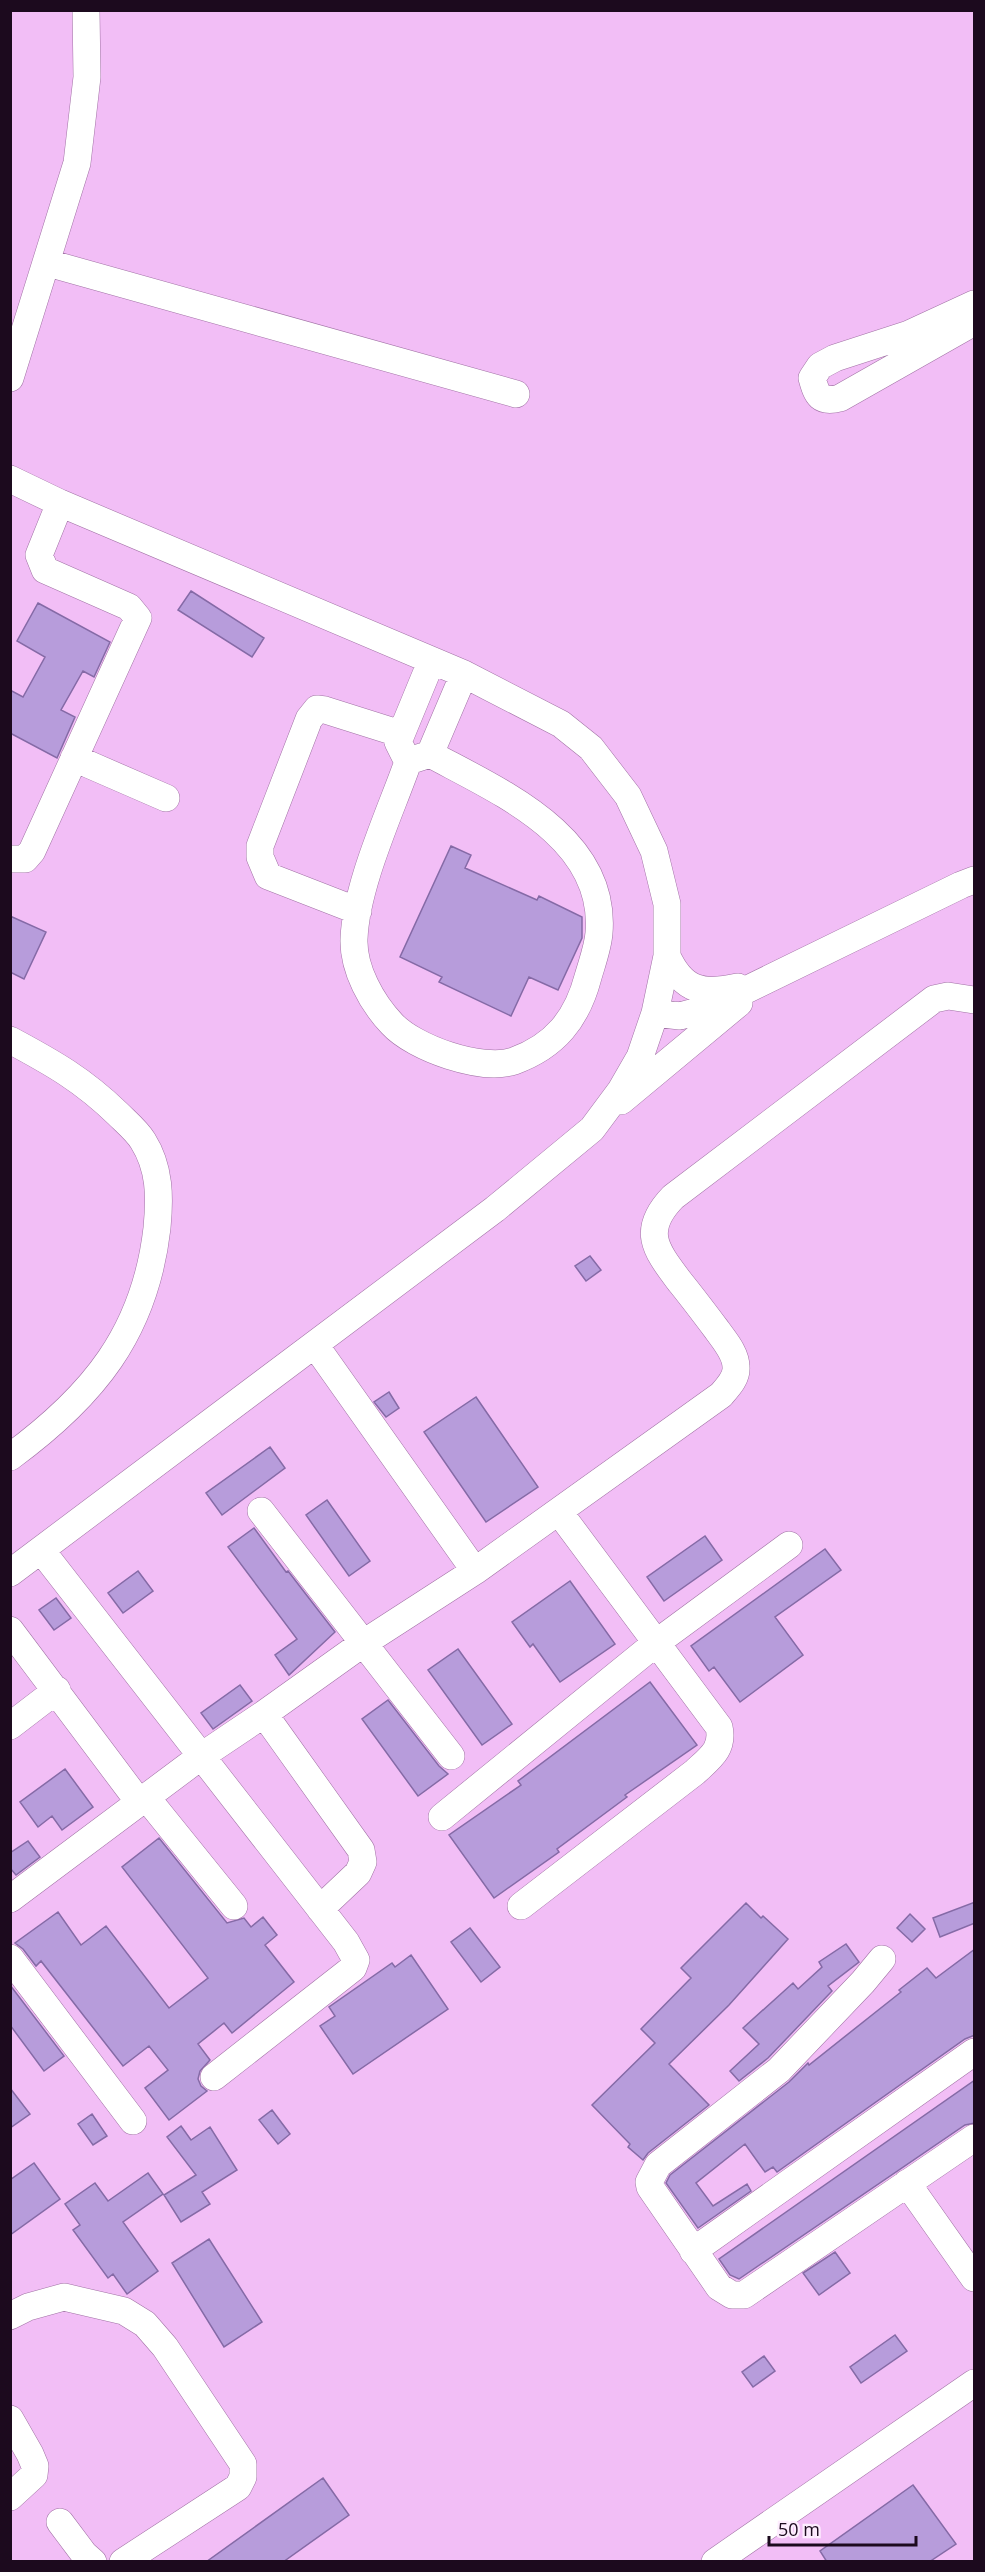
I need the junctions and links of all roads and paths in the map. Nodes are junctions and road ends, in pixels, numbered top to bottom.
1 (86, 10) edge
2 (48, 262) junction
3 (975, 304) edge
4 (975, 322) edge
5 (10, 378) edge
6 (516, 394) dead end
7 (10, 479) edge
8 (60, 503) junction
9 (431, 662) junction
10 (464, 674) junction
11 (401, 734) junction
12 (74, 758) junction
13 (419, 758) junction
14 (166, 798) dead end
15 (10, 859) edge
16 (975, 880) edge
17 (358, 911) junction
18 (667, 956) junction
19 (762, 982) junction
20 (975, 1000) edge
21 (655, 1012) junction
22 (10, 1040) edge
23 (592, 1129) junction
24 (315, 1345) junction
25 (10, 1457) edge
26 (261, 1511) dead end
27 (559, 1512) junction
28 (789, 1545) dead end
29 (41, 1550) junction
30 (475, 1571) junction
31 (10, 1573) edge
32 (10, 1630) edge
33 (656, 1643) junction
34 (362, 1644) junction
35 (57, 1690) junction
36 (264, 1714) junction
37 (10, 1726) edge
38 (451, 1756) dead end
39 (200, 1757) junction
40 (143, 1800) junction
41 (442, 1817) dead end
42 (10, 1899) edge
43 (234, 1906) dead end
44 (521, 1906) dead end
45 (320, 1909) junction
46 (10, 1958) edge
47 (882, 1959) dead end
48 (975, 2052) edge
49 (214, 2077) dead end
50 (133, 2121) dead end
51 (975, 2138) edge
52 (908, 2183) junction
53 (693, 2251) junction
54 (975, 2278) edge
55 (10, 2316) edge
56 (975, 2384) edge
57 (10, 2420) edge
58 (10, 2497) edge
59 (60, 2522) dead end
60 (93, 2562) edge
61 (123, 2562) edge
62 (715, 2562) edge

1 - 2 street
2 - 5 street
2 - 6 street
3 - 4 street
7 - 8 street
8 - 9 street
8 - 12 street
9 - 10 street
9 - 11 street
10 - 13 street
10 - 18 street
11 - 13 street
11 - 17 street
12 - 14 street
12 - 15 street
13 - 17 street
13 - 17 street
16 - 19 street
18 - 19 street
18 - 21 street
19 - 21 street
19 - 23 street
20 - 27 street
21 - 23 street
22 - 25 street
23 - 24 street
24 - 29 street
24 - 30 street
26 - 34 street
27 - 30 street
27 - 33 street
28 - 33 street
29 - 31 street
29 - 39 street
30 - 34 street
32 - 35 street
33 - 41 street
33 - 44 street
34 - 36 street
34 - 38 street
35 - 37 street
35 - 40 street
36 - 39 street
36 - 45 street
39 - 40 street
39 - 45 street
40 - 42 street
40 - 43 street
45 - 49 street
46 - 50 street
47 - 53 street
48 - 53 street
51 - 52 street
52 - 53 street
52 - 54 street
55 - 61 street
56 - 62 street
57 - 58 street
59 - 60 street

